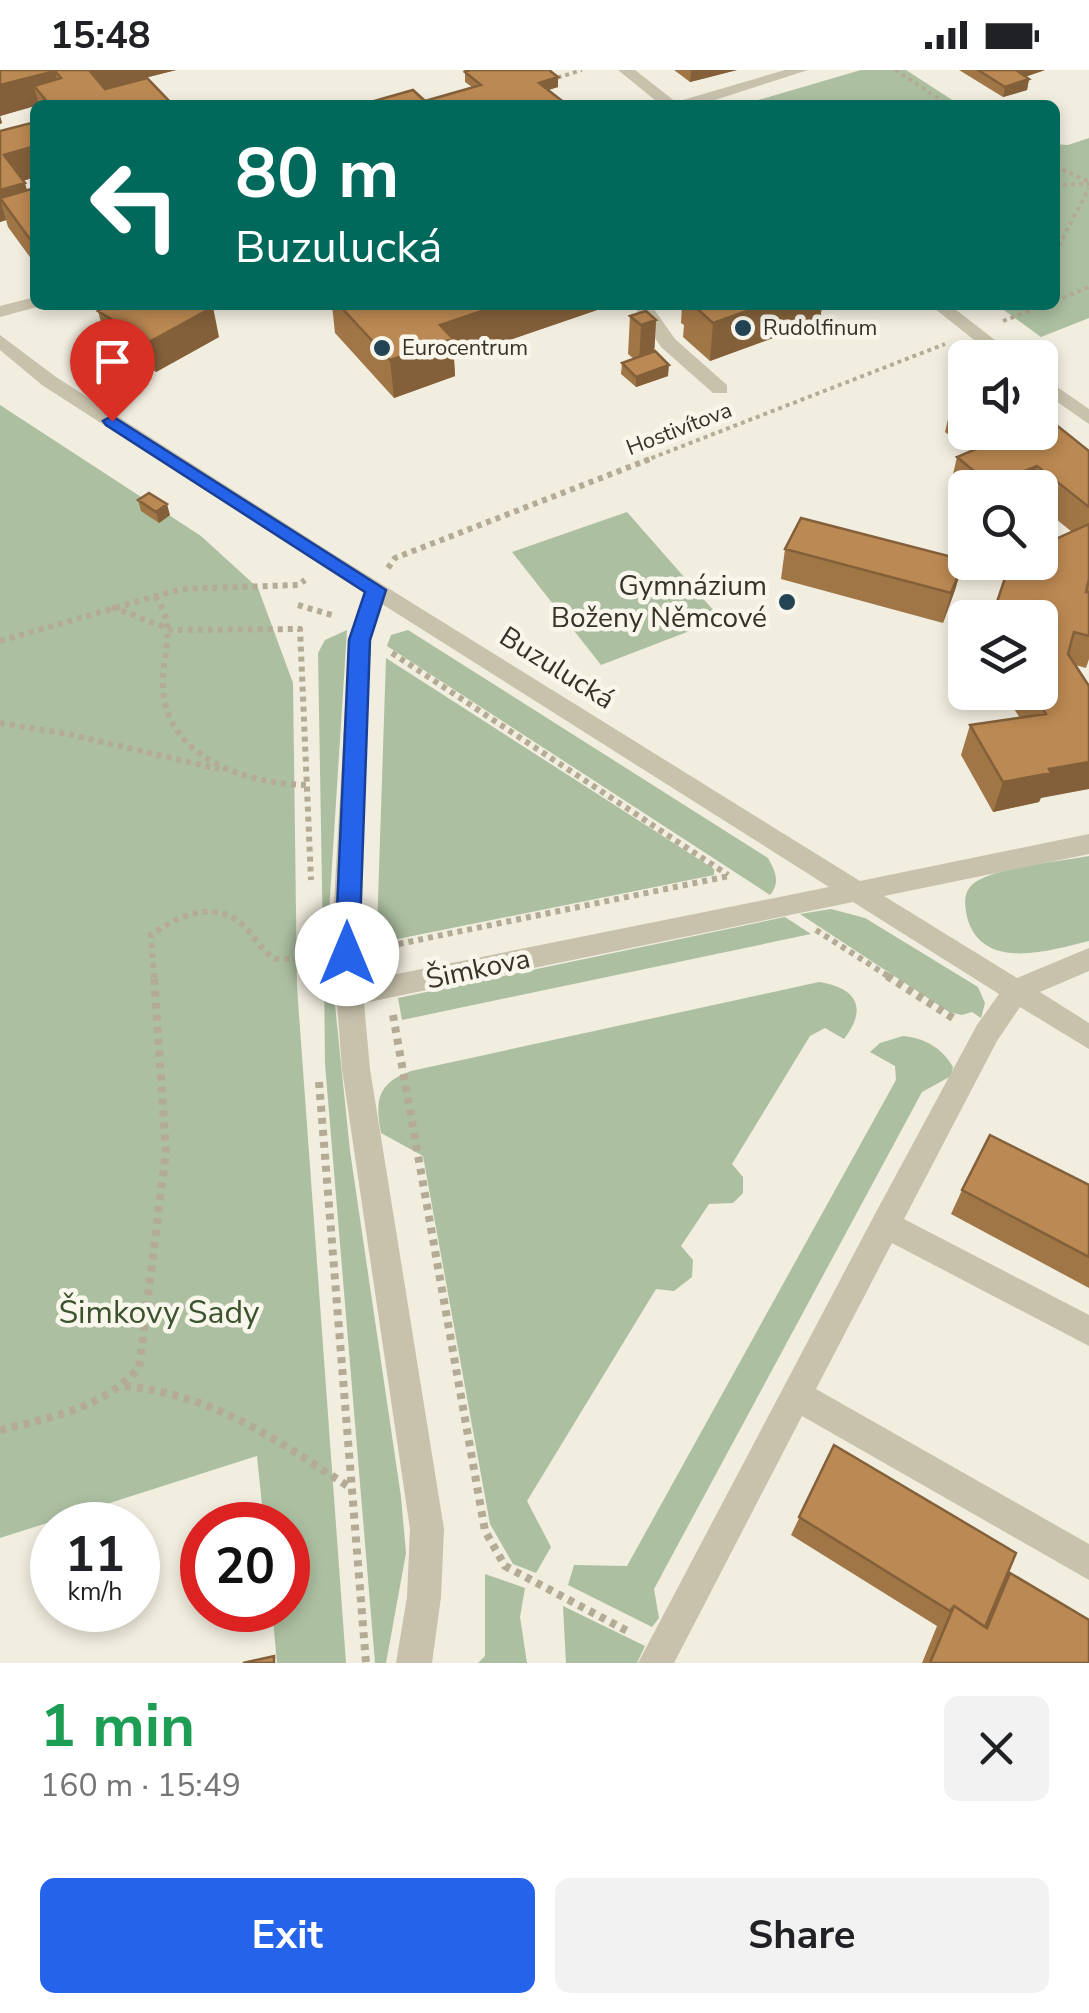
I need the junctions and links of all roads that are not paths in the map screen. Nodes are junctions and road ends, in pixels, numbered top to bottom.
1 (625, 70) edge
2 (801, 70) edge
3 (664, 100) edge
4 (699, 100) edge
5 (30, 303) edge
6 (645, 310) edge
7 (946, 310) edge
8 (0, 312) edge
9 (985, 340) edge
10 (0, 341) edge
11 (720, 390) dead end
12 (1058, 395) edge
13 (1089, 418) edge
14 (376, 590) junction
15 (1089, 844) edge
16 (857, 892) junction
17 (1089, 959) edge
18 (1016, 991) junction
19 (350, 996) junction
20 (1089, 1037) edge
21 (884, 1224) junction
22 (1089, 1331) edge
23 (795, 1394) junction
24 (1089, 1564) edge
25 (658, 1656) edge
26 (414, 1663) edge

1 - 3 street
2 - 4 street
5 - 8 street
6 - 11 street
7 - 9 street
10 - 14 street, Buzulucká
12 - 13 street
14 - 16 street, Buzulucká
14 - 19 street
15 - 16 street, Šimkova
16 - 18 street, Buzulucká
16 - 19 street, Šimkova
17 - 18 street
18 - 20 street, Buzulucká
18 - 21 street
19 - 26 street
21 - 22 street
21 - 23 street
23 - 24 street
23 - 25 street

